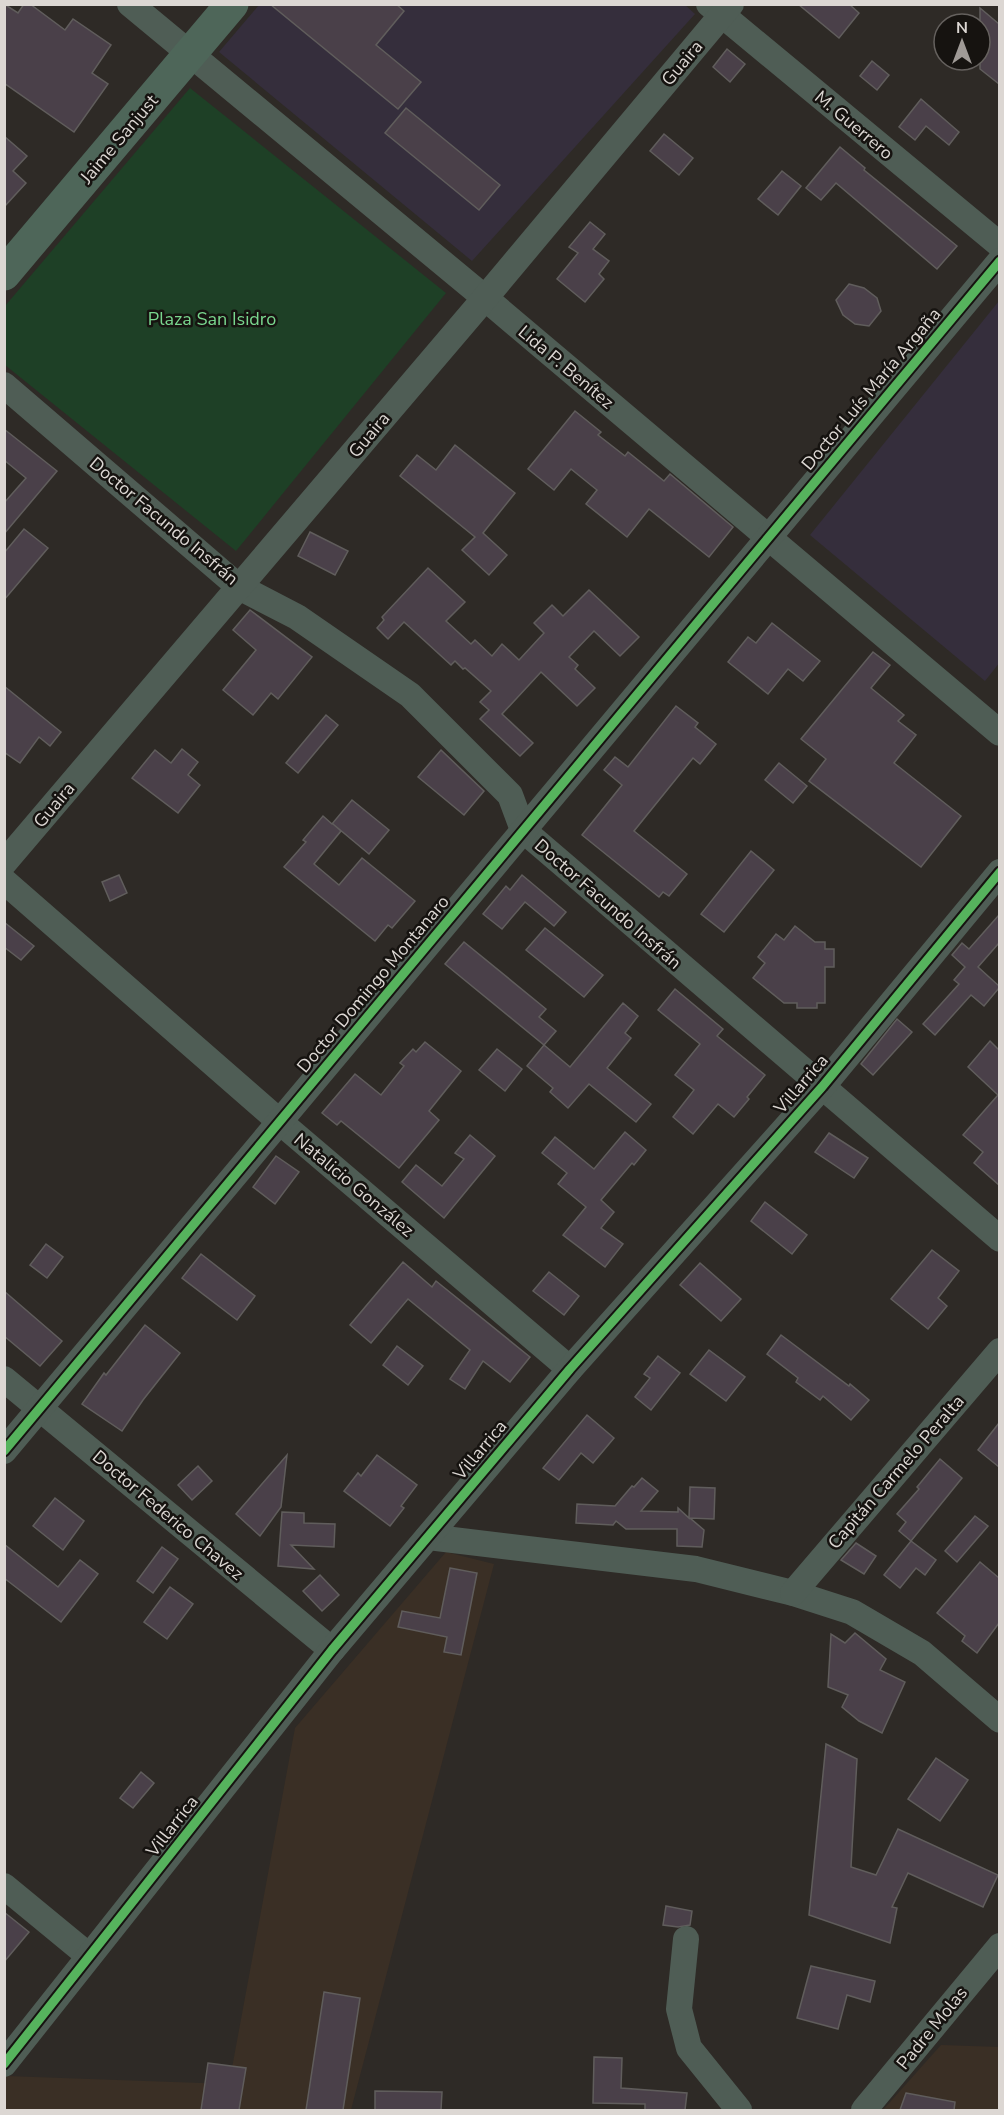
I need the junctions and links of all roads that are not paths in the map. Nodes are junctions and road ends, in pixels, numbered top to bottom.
1 (130, 4) edge
2 (232, 4) edge
3 (721, 8) edge
4 (191, 54) junction
5 (999, 245) edge
6 (999, 261) edge
7 (4, 274) edge
8 (485, 298) junction
9 (4, 385) edge
10 (767, 538) junction
11 (239, 587) junction
12 (999, 733) edge
13 (523, 830) junction
14 (4, 863) edge
15 (999, 872) edge
16 (4, 881) edge
17 (822, 1087) junction
18 (280, 1122) junction
19 (999, 1239) edge
20 (999, 1351) edge
21 (570, 1369) junction
22 (4, 1379) edge
23 (40, 1408) junction
24 (4, 1451) edge
25 (428, 1537) junction
26 (793, 1593) junction
27 (332, 1650) junction
28 (999, 1720) edge
29 (4, 1886) edge
30 (686, 1939) dead end
31 (999, 1946) edge
32 (89, 1956) junction
33 (4, 2064) edge
34 (739, 2110) edge
35 (864, 2110) edge

1 - 4 street, Lida P. Benítez
2 - 4 main road, Jaime Sanjust
3 - 5 street, M. Guerrero
3 - 8 street, Guaira
4 - 7 main road, Jaime Sanjust
4 - 8 street, Lida P. Benítez
6 - 10 street, Doctor Luís María Argaña
8 - 10 street, Lida P. Benítez
8 - 11 street, Guaira
9 - 11 street, Doctor Facundo Insfrán
10 - 12 street, Lida P. Benítez
10 - 13 street, Doctor Domingo Montanaro
11 - 13 street, Doctor Facundo Insfrán
11 - 14 street, Guaira
13 - 17 street, Doctor Facundo Insfrán
13 - 18 street, Doctor Domingo Montanaro
15 - 17 street, Villarrica
16 - 18 street, Natalicio González
17 - 19 street, Doctor Facundo Insfrán
17 - 21 street, Villarrica
18 - 21 street, Natalicio González
18 - 23 street, Doctor Domingo Montanaro
20 - 26 street, Capitán Carmelo Peralta
21 - 25 street, Villarrica
22 - 23 street, Doctor Federico Chavez
23 - 24 street, Doctor Domingo Montanaro
23 - 27 street, Doctor Federico Chavez
25 - 26 street
25 - 27 street, Villarrica
26 - 28 street
27 - 32 street, Villarrica
29 - 32 street
30 - 34 street
31 - 35 street, Padre Molas
32 - 33 street, Villarrica

